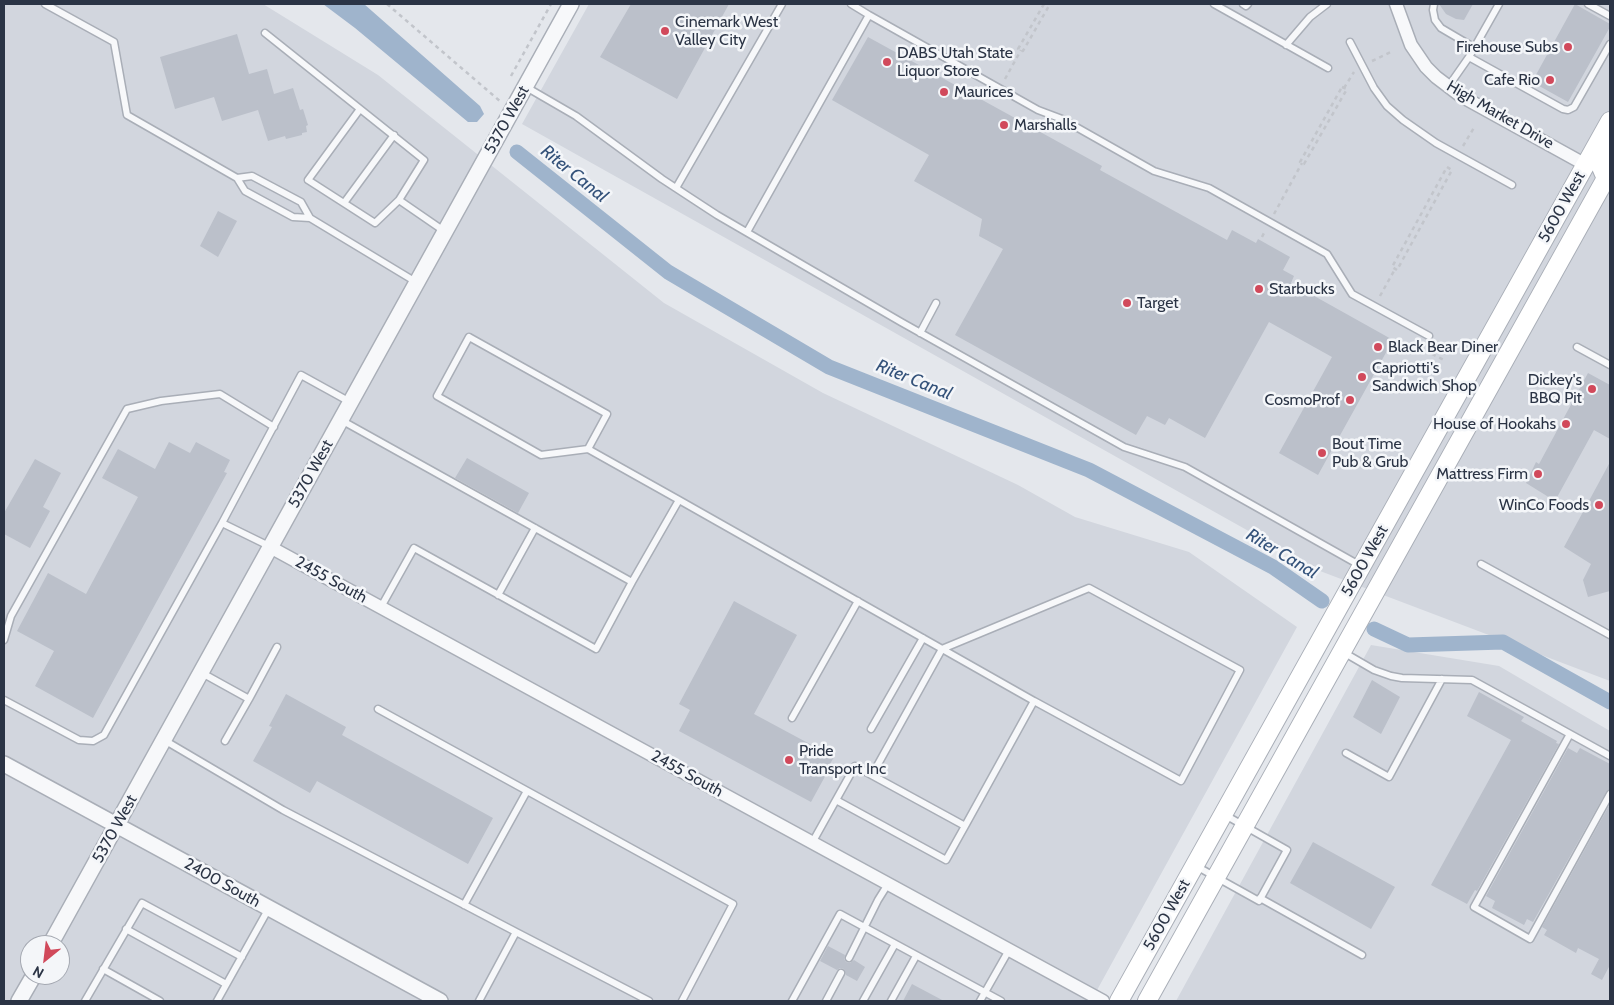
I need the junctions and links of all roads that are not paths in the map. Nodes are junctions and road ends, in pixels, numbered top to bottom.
1 (45, 4) edge
2 (571, 4) edge
3 (782, 4) edge
4 (851, 4) edge
5 (1214, 4) edge
6 (1243, 4) edge
7 (1248, 4) edge
8 (1327, 4) edge
9 (1396, 4) edge
10 (1434, 4) edge
11 (1499, 4) edge
12 (1588, 4) edge
13 (869, 15) junction
14 (1610, 16) edge
15 (265, 32) dead end
16 (1350, 42) dead end
17 (1610, 44) edge
18 (1286, 45) junction
19 (1475, 48) junction
20 (1469, 57) junction
21 (1328, 68) dead end
22 (526, 86) junction
23 (1448, 87) junction
24 (360, 108) junction
25 (1610, 121) edge
26 (394, 135) junction
27 (1610, 148) edge
28 (1586, 165) junction
29 (1609, 176) edge
30 (237, 178) junction
31 (1512, 185) dead end
32 (676, 188) junction
33 (399, 200) junction
34 (344, 203) junction
35 (310, 218) junction
36 (445, 231) junction
37 (747, 232) junction
38 (417, 283) junction
39 (936, 303) dead end
40 (1537, 303) junction
41 (920, 333) junction
42 (1429, 336) dead end
43 (1578, 347) dead end
44 (1610, 364) edge
45 (350, 402) junction
46 (341, 420) junction
47 (274, 427) junction
48 (588, 448) junction
49 (678, 500) junction
50 (222, 523) junction
51 (535, 528) junction
52 (270, 547) junction
53 (1481, 564) dead end
54 (1362, 566) junction
55 (632, 582) junction
56 (498, 595) junction
57 (858, 601) junction
58 (381, 607) junction
59 (1610, 635) edge
60 (923, 638) junction
61 (4, 640) edge
62 (277, 647) dead end
63 (942, 649) junction
64 (1341, 652) junction
65 (201, 672) junction
66 (1442, 679) junction
67 (249, 699) junction
68 (4, 700) edge
69 (1034, 701) junction
70 (378, 709) dead end
71 (792, 718) dead end
72 (871, 729) dead end
73 (1570, 734) junction
74 (164, 740) junction
75 (225, 741) dead end
76 (1346, 753) dead end
77 (1610, 756) edge
78 (4, 764) edge
79 (872, 775) junction
80 (527, 791) junction
81 (1610, 794) edge
82 (836, 800) junction
83 (1224, 815) junction
84 (116, 825) junction
85 (965, 826) junction
86 (1244, 826) junction
87 (812, 843) junction
88 (1195, 865) junction
89 (1216, 877) junction
90 (888, 884) junction
91 (1260, 898) junction
92 (464, 906) junction
93 (269, 908) junction
94 (865, 927) junction
95 (126, 929) junction
96 (516, 932) junction
97 (56, 935) edge
98 (895, 944) junction
99 (1010, 950) junction
100 (1362, 955) dead end
101 (916, 956) junction
102 (242, 957) junction
103 (849, 958) dead end
104 (103, 969) junction
105 (841, 972) dead end
106 (226, 984) junction
107 (28, 985) edge
108 (985, 993) junction
109 (19, 1001) edge
110 (85, 1001) edge
111 (160, 1001) edge
112 (217, 1001) edge
113 (440, 1001) edge
114 (479, 1001) edge
115 (649, 1001) edge
116 (682, 1001) edge
117 (792, 1001) edge
118 (826, 1001) edge
119 (863, 1001) edge
120 (890, 1001) edge
121 (980, 1001) edge
122 (1001, 1001) edge
123 (1103, 1001) edge
124 (1119, 1001) edge
125 (1147, 1001) edge

1 - 30 lane
2 - 22 street, 5370 West
3 - 32 lane
4 - 13 lane
5 - 18 lane
6 - 7 lane
8 - 18 lane
9 - 23 street, High Market Drive
10 - 19 lane
11 - 19 lane
12 - 14 lane
13 - 37 lane
13 - 42 lane
15 - 24 lane
16 - 31 lane
17 - 20 lane
18 - 21 lane
19 - 20 lane
20 - 23 lane
22 - 32 lane
22 - 36 street, 5370 West
23 - 28 street, High Market Drive
24 - 26 lane
24 - 34 lane
25 - 28 main road, 5600 West
26 - 33 lane
26 - 34 lane
27 - 29 main road
28 - 40 main road
28 - 54 main road, 5600 West
29 - 40 main road, 5600 West
30 - 35 lane
30 - 35 lane
32 - 37 lane
33 - 34 lane
33 - 36 lane
35 - 38 lane
36 - 38 street, 5370 West
37 - 41 lane
38 - 45 street, 5370 West
39 - 41 lane
40 - 64 main road, 5600 West
41 - 54 lane
43 - 44 lane
45 - 46 street, 5370 West
45 - 47 lane
46 - 51 lane
46 - 52 street, 5370 West
47 - 50 lane
47 - 61 lane
48 - 48 lane
48 - 49 lane
49 - 55 lane
49 - 57 lane
50 - 52 lane
50 - 68 lane
51 - 55 lane
51 - 56 lane
52 - 58 street, 2455 South
52 - 65 street, 5370 West
53 - 59 lane
54 - 83 main road, 5600 West
55 - 56 lane
56 - 58 lane
57 - 60 lane
57 - 71 lane
58 - 87 street, 2455 South
60 - 63 lane
60 - 72 lane
62 - 67 lane
63 - 69 lane
63 - 69 lane
63 - 79 lane
64 - 66 lane
64 - 86 main road, 5600 West
65 - 67 lane
65 - 74 street, 5370 West
66 - 73 lane
66 - 76 lane
67 - 75 lane
69 - 85 lane
70 - 80 lane
73 - 77 lane
73 - 81 lane
74 - 84 street, 5370 West
74 - 92 lane
78 - 84 street, 2400 South
79 - 82 lane
79 - 85 lane
80 - 92 lane
80 - 116 lane
82 - 85 lane
82 - 87 lane
83 - 86 lane
83 - 88 main road, 5600 West
84 - 93 street, 2400 South
84 - 97 street, 5370 West
86 - 89 main road, 5600 West
86 - 91 lane
87 - 90 street, 2455 South
88 - 89 lane
88 - 124 main road, 5600 West
89 - 91 lane
89 - 125 main road, 5600 West
90 - 94 lane
90 - 99 street, 2455 South
91 - 100 lane
92 - 96 lane
93 - 102 lane
93 - 113 street, 2400 South
94 - 98 lane
94 - 103 lane
94 - 117 lane
95 - 102 lane
95 - 104 lane
95 - 106 lane
96 - 114 lane
96 - 115 lane
98 - 101 lane
98 - 119 lane
99 - 108 lane
99 - 123 street, 2455 South
101 - 108 lane
101 - 120 lane
102 - 106 lane
104 - 110 lane
104 - 111 lane
105 - 118 lane
106 - 112 lane
107 - 109 street
108 - 121 lane
108 - 122 lane

